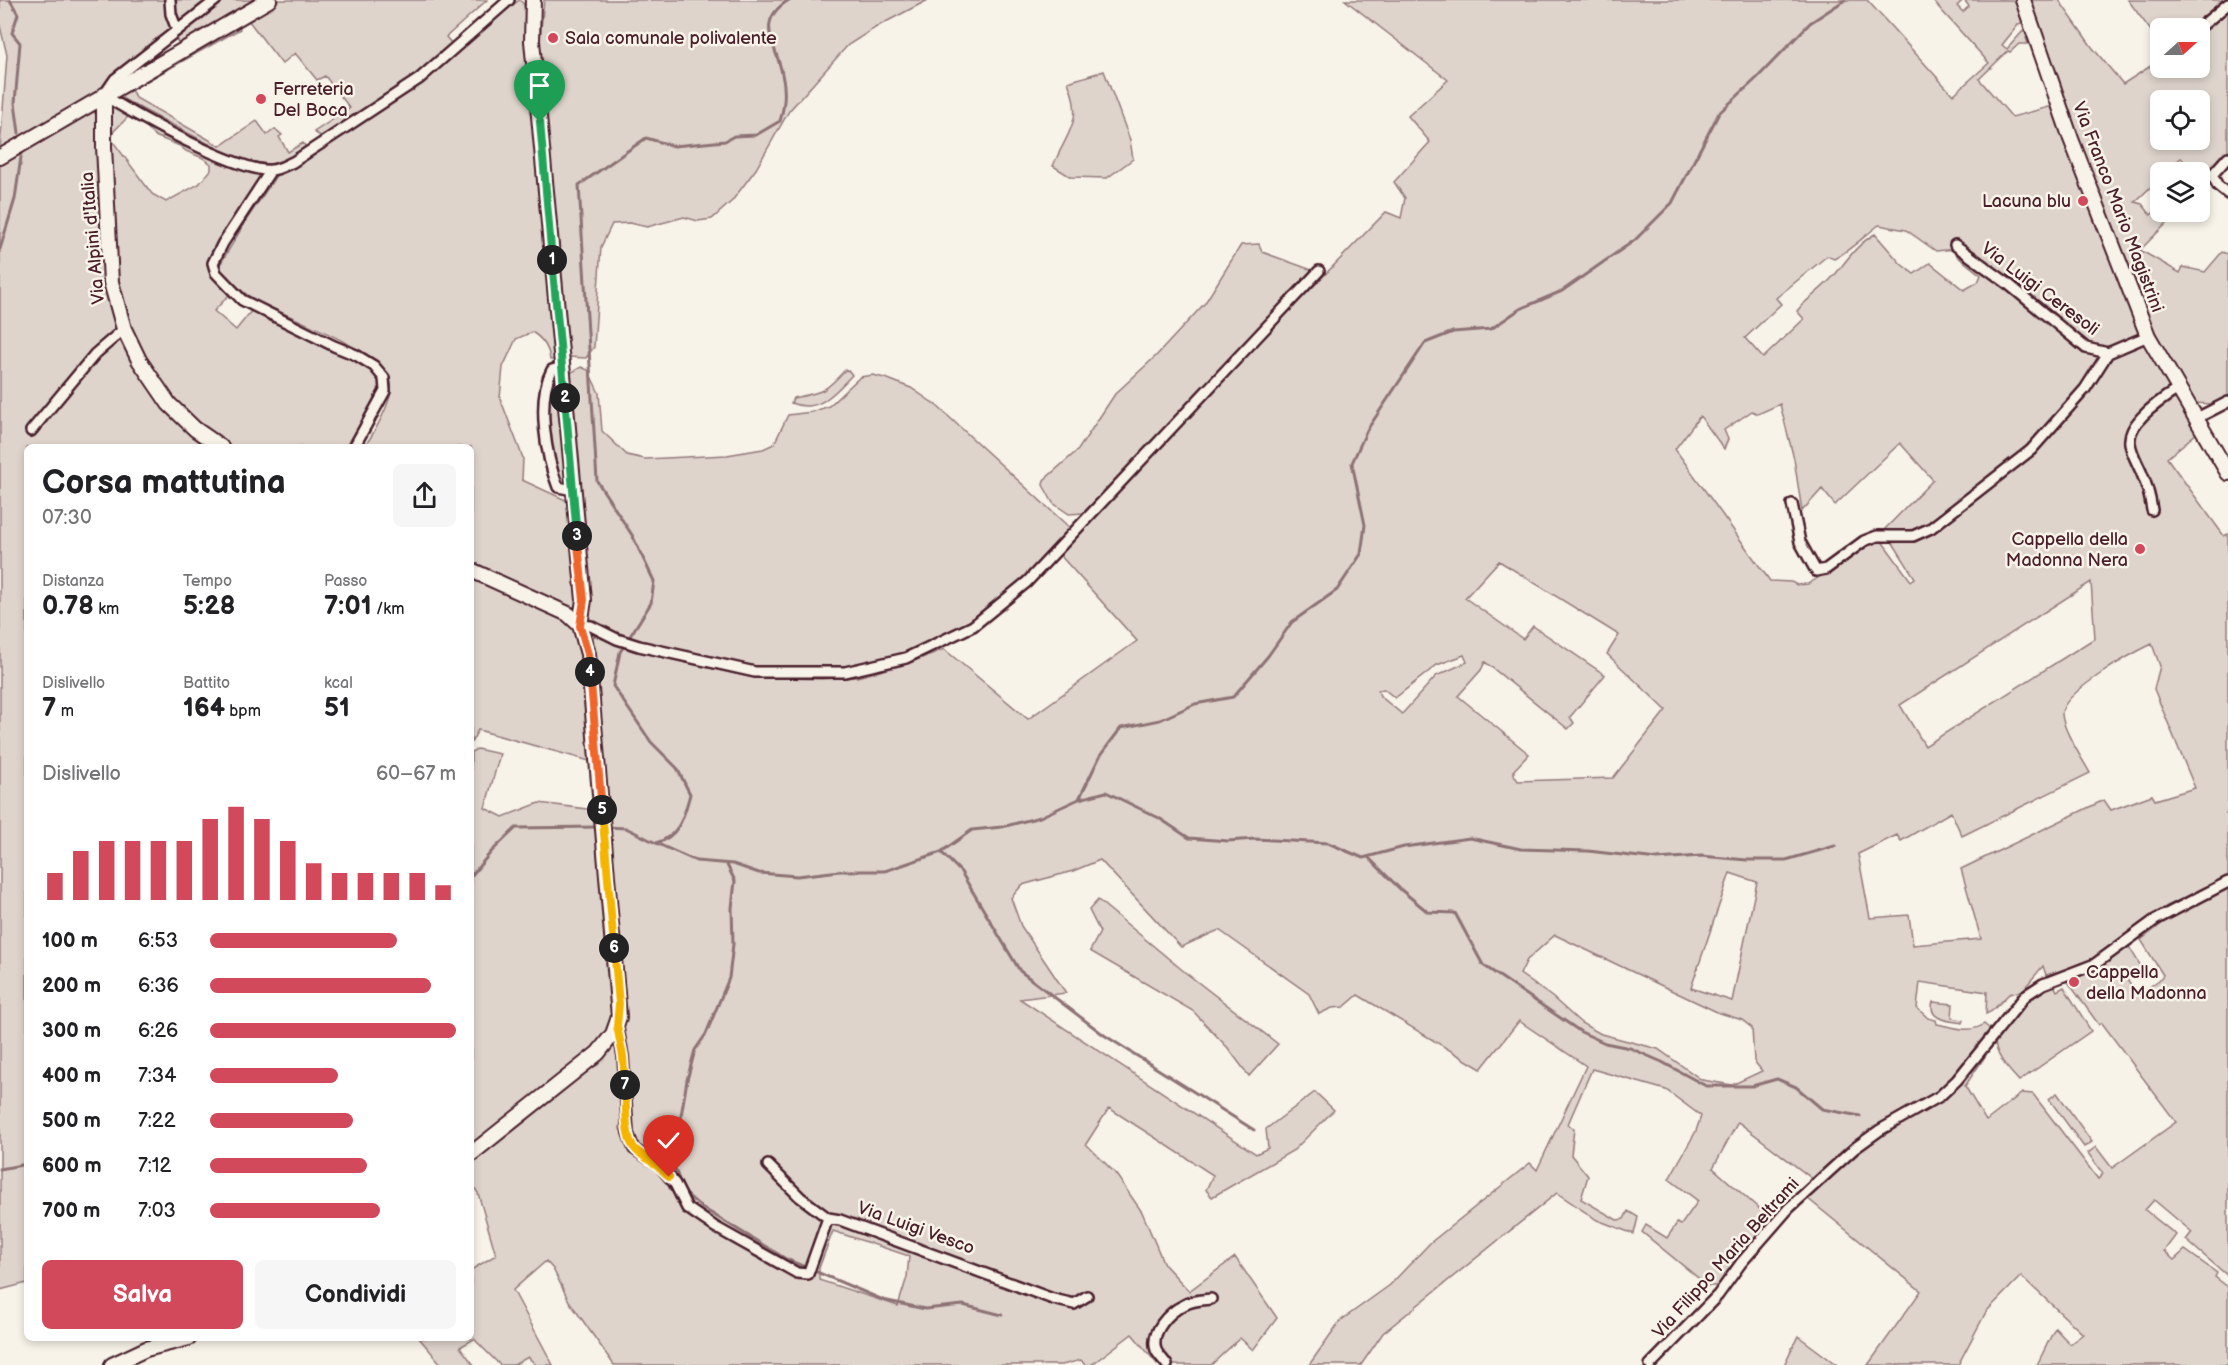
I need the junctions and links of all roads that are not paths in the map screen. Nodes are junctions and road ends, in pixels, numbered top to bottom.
1 (170, 0) edge
2 (216, 0) edge
3 (269, 0) edge
4 (509, 0) edge
5 (534, 0) edge
6 (2023, 0) edge
7 (2228, 4) edge
8 (2210, 19) edge
9 (173, 33) junction
10 (177, 52) junction
11 (104, 94) junction
12 (0, 157) edge
13 (2228, 157) edge
14 (271, 171) junction
15 (2228, 194) edge
16 (1955, 245) dead end
17 (1319, 271) dead end
18 (124, 329) junction
19 (2148, 336) junction
20 (2108, 353) junction
21 (562, 367) junction
22 (2178, 389) junction
23 (2228, 402) edge
24 (2195, 419) junction
25 (31, 430) dead end
26 (217, 444) edge
27 (356, 444) edge
28 (2228, 473) edge
29 (573, 490) junction
30 (1792, 504) dead end
31 (2152, 510) dead end
32 (474, 571) edge
33 (580, 626) junction
34 (2228, 882) edge
35 (617, 1026) junction
36 (474, 1152) edge
37 (768, 1165) dead end
38 (828, 1218) junction
39 (1087, 1296) dead end
40 (1211, 1299) dead end
41 (177, 1341) edge
42 (112, 1365) edge
43 (1167, 1365) edge
44 (1650, 1365) edge

1 - 9 street
2 - 9 street
3 - 10 street
4 - 14 street
5 - 21 street, Via Luigi Vesco
6 - 19 street, Via Franco Mario Magistrini
7 - 8 street
9 - 10 street
9 - 11 street
10 - 11 street
11 - 12 street
11 - 14 street
11 - 18 street, Via Alpini d'Italia
13 - 15 street
14 - 27 street
16 - 20 street, Via Luigi Ceresoli
17 - 33 street
18 - 25 street
18 - 26 street, Via Alpini d'Italia
19 - 20 street
19 - 22 street, Via Franco Mario Magistrini
20 - 30 street
21 - 29 street, Via Luigi Vesco
21 - 29 street
22 - 24 street, Via Franco Mario Magistrini
22 - 31 street
23 - 24 street
24 - 28 street, Via Franco Mario Magistrini
29 - 33 street, Via Luigi Vesco
32 - 33 street
33 - 35 street, Via Luigi Vesco
34 - 44 street, Via Filippo Maria Beltrami
35 - 36 street
35 - 38 street, Via Luigi Vesco
37 - 38 street
38 - 39 street, Via Luigi Vesco
40 - 43 street
41 - 42 street

